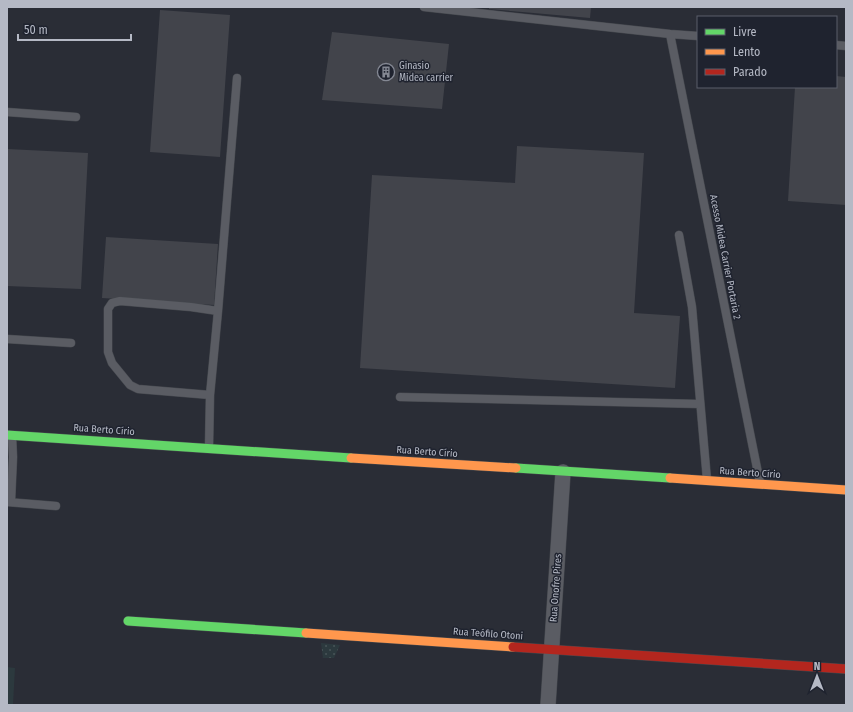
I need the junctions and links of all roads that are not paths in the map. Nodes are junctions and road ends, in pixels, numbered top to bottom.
1 (424, 7) edge
2 (670, 34) junction
3 (697, 36) edge
4 (237, 78) dead end
5 (7, 112) edge
6 (76, 118) dead end
7 (679, 235) dead end
8 (218, 311) junction
9 (7, 339) edge
10 (71, 343) dead end
11 (210, 395) junction
12 (400, 397) dead end
13 (700, 404) junction
14 (10, 435) edge
15 (209, 448) junction
16 (563, 472) junction
17 (707, 481) junction
18 (760, 484) junction
19 (846, 490) edge
20 (9, 502) edge
21 (56, 506) dead end
22 (128, 621) dead end
23 (552, 650) junction
24 (846, 669) edge
25 (548, 705) edge

1 - 2 lane
2 - 3 lane
2 - 18 lane, Acesso Midea Carrier Portaria 2
4 - 8 lane
5 - 6 lane
7 - 13 lane
8 - 11 lane
8 - 11 lane
9 - 10 lane
11 - 15 lane
12 - 13 lane
13 - 17 lane
14 - 15 street, Rua Berto Círio
14 - 20 lane
15 - 16 street, Rua Berto Círio
16 - 17 street, Rua Berto Círio
16 - 23 street, Rua Onofre Pires
17 - 18 street, Rua Berto Círio
18 - 19 street, Rua Berto Círio
20 - 21 lane
22 - 23 street, Rua Teófilo Otoni
23 - 24 street, Rua Teófilo Otoni
23 - 25 street, Rua Onofre Pires

